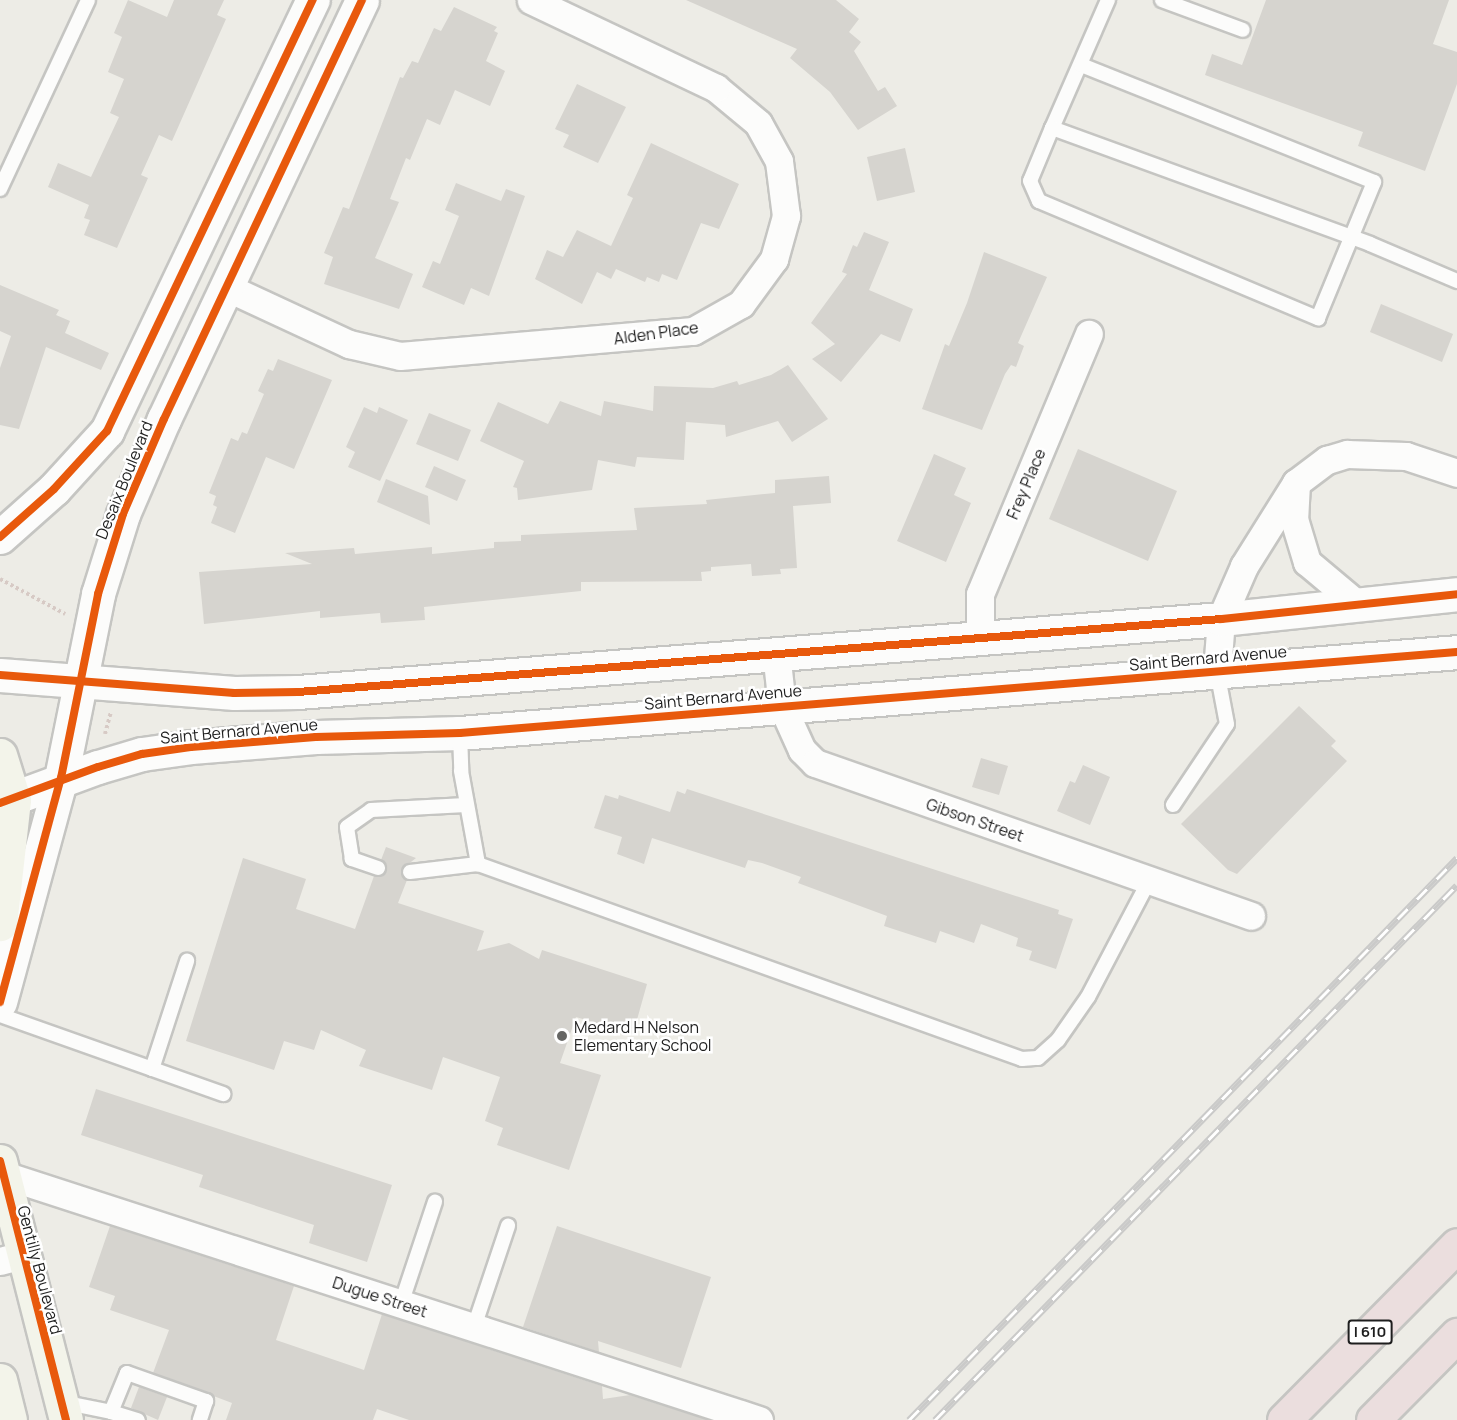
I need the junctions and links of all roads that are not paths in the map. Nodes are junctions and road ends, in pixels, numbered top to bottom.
1 (88, 0) edge
2 (314, 0) edge
3 (362, 0) edge
4 (531, 0) edge
5 (1108, 0) edge
6 (1162, 0) edge
7 (1243, 30) dead end
8 (1081, 65) junction
9 (1052, 128) junction
10 (0, 189) edge
11 (1351, 238) junction
12 (1457, 281) edge
13 (226, 288) junction
14 (1089, 334) dead end
15 (1457, 473) edge
16 (1296, 483) junction
17 (0, 537) edge
18 (1457, 594) edge
19 (1357, 604) junction
20 (1221, 618) junction
21 (980, 638) junction
22 (1457, 651) edge
23 (776, 652) junction
24 (1217, 671) junction
25 (0, 675) edge
26 (80, 680) junction
27 (782, 706) junction
28 (460, 733) junction
29 (0, 755) edge
30 (61, 778) junction
31 (7, 802) edge
32 (466, 805) junction
33 (1173, 805) dead end
34 (478, 864) junction
35 (378, 868) dead end
36 (410, 872) dead end
37 (1149, 881) junction
38 (1251, 916) dead end
39 (0, 924) edge
40 (187, 961) dead end
41 (0, 1002) edge
42 (0, 1015) edge
43 (152, 1069) junction
44 (223, 1094) dead end
45 (1, 1168) edge
46 (435, 1202) dead end
47 (508, 1226) dead end
48 (1457, 1245) edge
49 (11, 1258) edge
50 (401, 1304) junction
51 (474, 1327) junction
52 (1457, 1335) edge
53 (0, 1380) edge
54 (64, 1411) edge
55 (112, 1416) edge
56 (10, 1420) edge
57 (138, 1420) edge
58 (200, 1420) edge
59 (759, 1420) edge
60 (1284, 1420) edge
61 (1373, 1420) edge

1 - 10 lane
2 - 17 street, Desaix Boulevard
3 - 13 street, Desaix Boulevard
4 - 13 street, Alden Place
5 - 8 lane
6 - 7 lane
8 - 9 lane
8 - 11 lane
9 - 11 lane
9 - 11 lane
11 - 12 lane
13 - 26 street, Desaix Boulevard
14 - 21 street, Frey Place
15 - 16 street
16 - 19 street
16 - 20 street
18 - 19 street, Saint Bernard Avenue
19 - 20 street, Saint Bernard Avenue
20 - 21 street, Saint Bernard Avenue
20 - 24 street
21 - 23 street, Saint Bernard Avenue
22 - 24 street, Saint Bernard Avenue
23 - 26 street, Saint Bernard Avenue
23 - 27 street, Gibson Street
24 - 27 street, Saint Bernard Avenue
24 - 33 lane
25 - 26 street, Saint Bernard Avenue
26 - 30 street, Desaix Boulevard
27 - 28 street, Saint Bernard Avenue
27 - 37 street, Gibson Street
28 - 30 street, Saint Bernard Avenue
28 - 32 lane
29 - 31 main road
30 - 31 street, Saint Bernard Avenue
30 - 41 street, Desaix Boulevard
31 - 39 main road
32 - 34 lane
32 - 35 lane
34 - 36 lane
34 - 37 lane
37 - 38 street, Gibson Street
40 - 43 lane
42 - 43 lane
43 - 44 lane
45 - 49 main road, Gentilly Boulevard
45 - 50 street, Dugue Street
46 - 50 lane
47 - 51 lane
48 - 60 highway, I 610
49 - 54 main road, Gentilly Boulevard
50 - 51 street, Dugue Street
51 - 59 street, Dugue Street
52 - 61 highway
53 - 56 main road
54 - 55 lane
55 - 57 lane
55 - 58 lane

